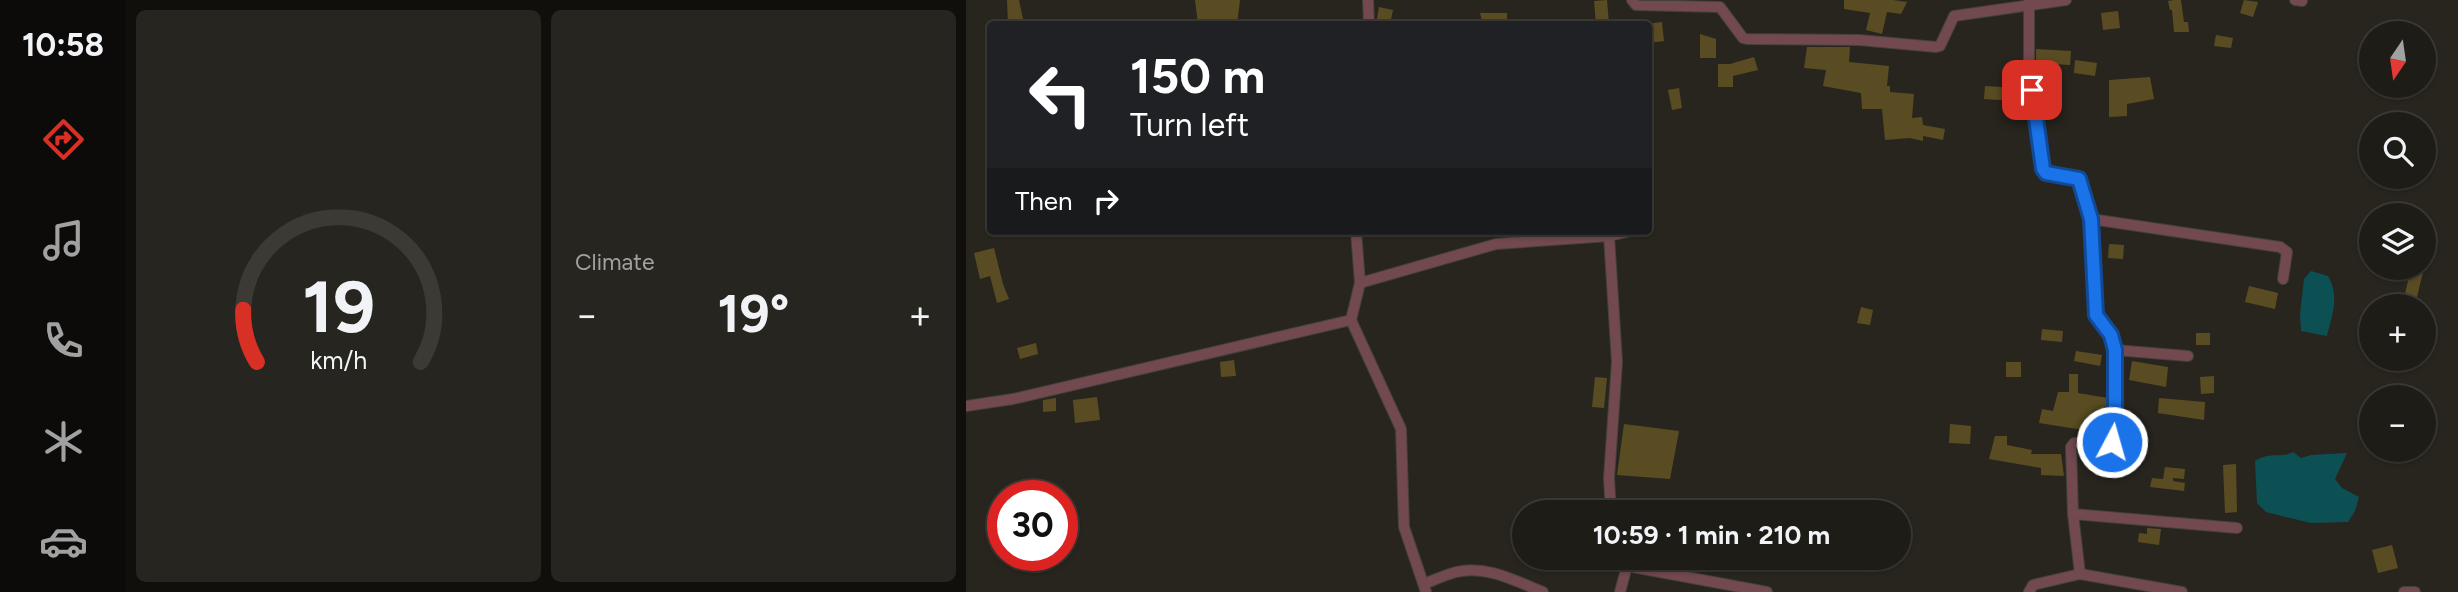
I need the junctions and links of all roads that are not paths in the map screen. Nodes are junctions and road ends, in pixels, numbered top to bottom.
1 (1368, 0) edge
2 (1632, 0) edge
3 (2066, 0) edge
4 (2029, 2) edge
5 (1369, 21) edge
6 (2091, 219) junction
7 (1356, 235) edge
8 (1613, 235) edge
9 (1609, 236) junction
10 (2283, 279) dead end
11 (1360, 283) junction
12 (1351, 320) junction
13 (2115, 350) junction
14 (2188, 356) dead end
15 (966, 406) edge
16 (1610, 500) edge
17 (2073, 514) junction
18 (2237, 528) dead end
19 (1624, 570) edge
20 (1663, 570) edge
21 (2080, 574) junction
22 (1425, 588) edge
23 (1543, 592) edge
24 (1620, 592) edge
25 (1767, 592) edge
26 (2029, 592) edge
27 (2182, 592) edge
28 (2403, 592) edge
29 (2415, 592) edge

1 - 5 street
2 - 4 street
3 - 4 street
4 - 6 street
6 - 10 street
6 - 13 street
7 - 11 street
8 - 9 street
9 - 11 street
9 - 16 street
11 - 12 street
12 - 15 street
12 - 22 street
13 - 14 street
13 - 17 street
17 - 18 street
17 - 21 street
19 - 24 street
20 - 25 street
21 - 26 street
21 - 27 street
22 - 23 street
28 - 29 street

